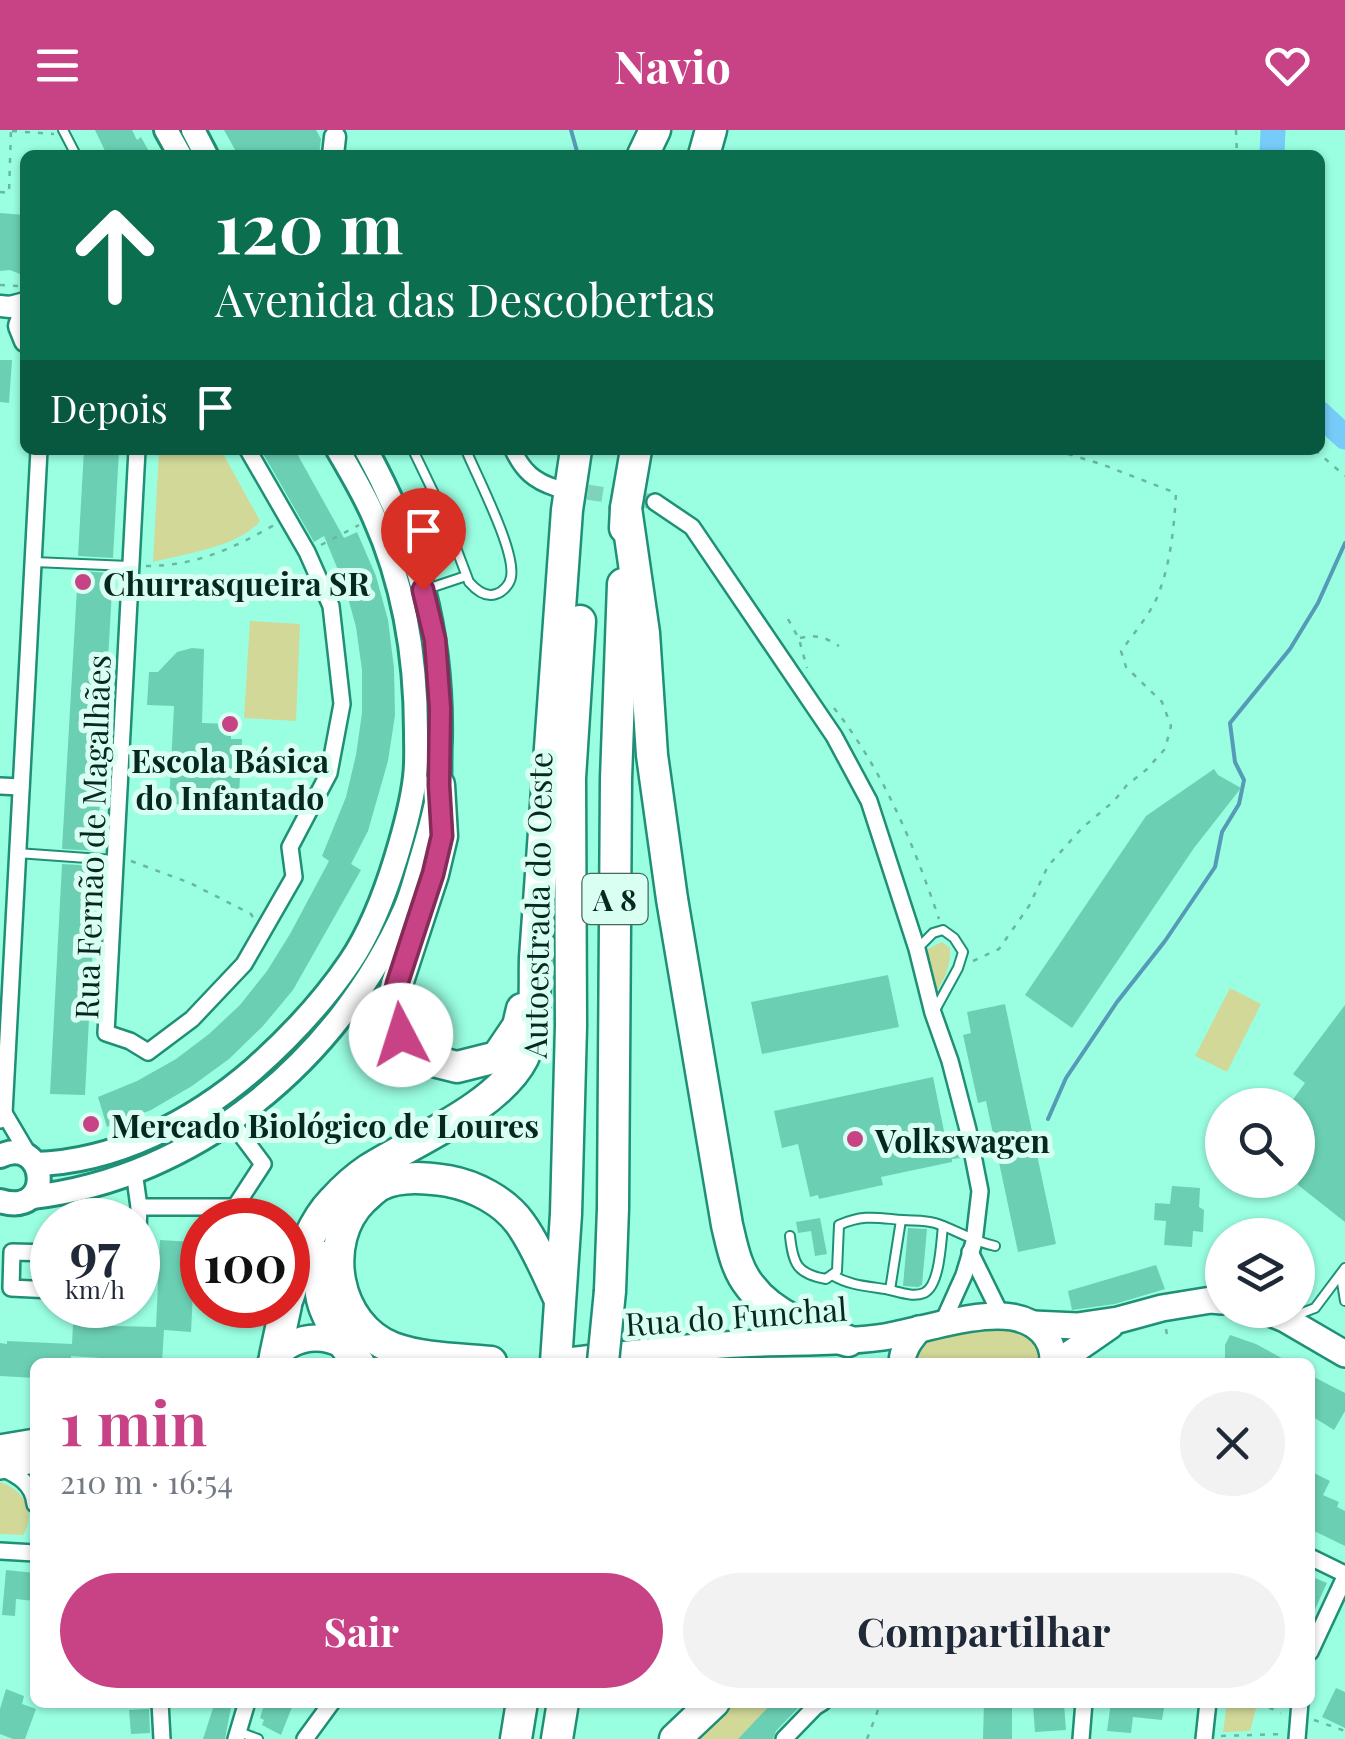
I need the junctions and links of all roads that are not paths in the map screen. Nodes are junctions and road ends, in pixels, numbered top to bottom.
1 (39, 455) edge
2 (137, 455) edge
3 (251, 455) edge
4 (341, 455) edge
5 (369, 455) edge
6 (416, 455) edge
7 (468, 455) edge
8 (516, 455) edge
9 (575, 455) edge
10 (596, 455) edge
11 (636, 455) edge
12 (556, 488) tunnel mouth
13 (640, 504) junction
14 (32, 562) junction
15 (129, 566) junction
16 (466, 576) junction
17 (423, 590) junction
18 (439, 785) junction
19 (0, 786) edge
20 (21, 787) junction
21 (17, 853) junction
22 (115, 860) junction
23 (917, 949) junction
24 (369, 952) junction
25 (536, 958) junction
26 (933, 1014) junction
27 (2, 1116) edge
28 (230, 1121) junction
29 (0, 1156) edge
30 (33, 1162) junction
31 (134, 1171) junction
32 (32, 1197) junction
33 (138, 1198) edge
34 (0, 1201) edge
35 (160, 1206) edge
36 (348, 1216) junction
37 (901, 1220) junction
38 (944, 1226) junction
39 (310, 1234) edge
40 (790, 1236) dead end
41 (995, 1246) dead end
42 (972, 1247) junction
43 (30, 1252) edge
44 (1343, 1271) edge
45 (832, 1275) junction
46 (30, 1289) edge
47 (890, 1290) junction
48 (560, 1301) junction
49 (1205, 1301) edge
50 (1345, 1301) edge
51 (1315, 1308) edge
52 (1002, 1316) junction
53 (1118, 1320) junction
54 (1032, 1324) junction
55 (931, 1326) junction
56 (281, 1328) edge
57 (1299, 1328) edge
58 (848, 1341) junction
59 (1345, 1354) edge
60 (354, 1355) edge
61 (273, 1358) edge
62 (274, 1358) edge
63 (446, 1358) edge
64 (556, 1358) edge
65 (596, 1358) edge
66 (604, 1358) edge
67 (902, 1358) edge
68 (1055, 1358) edge
69 (1061, 1358) edge
70 (30, 1443) edge
71 (0, 1448) edge
72 (30, 1461) edge
73 (0, 1466) edge
74 (30, 1488) edge
75 (0, 1551) edge
76 (30, 1553) edge
77 (1315, 1560) edge
78 (1345, 1576) edge
79 (1315, 1641) edge
80 (160, 1708) edge
81 (245, 1708) edge
82 (328, 1708) edge
83 (521, 1708) edge
84 (562, 1708) edge
85 (708, 1708) edge
86 (814, 1708) edge
87 (1084, 1708) edge
88 (1207, 1708) edge
89 (238, 1735) edge
90 (1204, 1738) edge
91 (162, 1739) edge
92 (258, 1739) edge
93 (305, 1739) edge
94 (516, 1739) edge
95 (557, 1739) edge
96 (674, 1739) edge
97 (784, 1739) edge
98 (1082, 1739) edge

1 - 14 street
2 - 15 street, Rua Fernão de Magalhães
3 - 22 street, Rua Fernão de Magalhães
4 - 24 main road
5 - 17 main road
6 - 16 lane
7 - 16 lane
8 - 12 street
9 - 25 highway
10 - 48 highway, Autoestrada do Oeste / A 8
11 - 13 highway, A 8
13 - 23 street
13 - 58 highway
13 - 66 highway, A 8, bridge
14 - 15 lane
14 - 20 street
15 - 22 street, Rua Fernão de Magalhães
16 - 17 lane
17 - 18 main road
18 - 24 main road
18 - 25 highway
19 - 20 street
20 - 21 street
21 - 22 lane
21 - 27 street
23 - 26 street
23 - 26 lane
24 - 28 main road
24 - 30 main road
25 - 39 highway
26 - 42 street
27 - 30 street
28 - 31 main road
28 - 35 street
29 - 30 main road
30 - 32 main road
31 - 32 main road
31 - 33 street
32 - 34 main road
36 - 48 highway
36 - 60 highway
36 - 63 highway
37 - 38 lane
37 - 45 lane
37 - 47 lane
38 - 42 lane
38 - 47 lane
40 - 45 lane
41 - 42 lane
42 - 52 street
42 - 55 street
43 - 46 street
44 - 50 lane
44 - 51 lane
45 - 47 lane
48 - 64 highway, Autoestrada do Oeste / A 8
49 - 53 main road, Rua do Funchal
52 - 54 main road, Rua do Funchal
52 - 55 main road, Rua do Funchal
53 - 54 main road, Rua do Funchal
53 - 69 main road, Rua do Funchal
54 - 68 main road, Rua do Funchal
55 - 58 main road, Rua do Funchal
55 - 67 main road
56 - 61 highway
57 - 59 main road
58 - 65 main road, Rua do Funchal
60 - 62 main road
70 - 71 main road
72 - 73 main road
73 - 74 street
75 - 76 street
77 - 78 street
78 - 79 street
80 - 91 street
81 - 89 street
82 - 93 street
83 - 94 highway
84 - 95 highway
85 - 96 highway
86 - 97 street
87 - 98 street
88 - 90 street
89 - 92 lane

